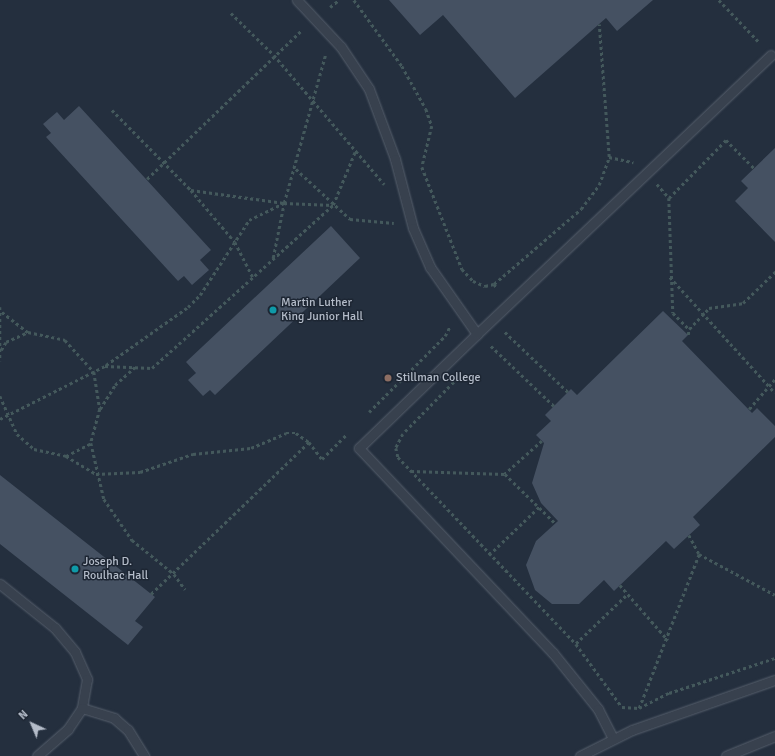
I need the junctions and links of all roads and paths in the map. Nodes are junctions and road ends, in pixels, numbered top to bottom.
1 (297, 0) edge
2 (339, 0) edge
3 (354, 0) edge
4 (719, 0) edge
5 (330, 7) dead end
6 (231, 13) dead end
7 (599, 24) dead end
8 (309, 25) dead end
9 (330, 35) junction
10 (771, 54) joint
11 (274, 55) junction
12 (313, 105) junction
13 (112, 110) dead end
14 (355, 152) junction
15 (609, 157) junction
16 (634, 162) dead end
17 (164, 165) junction
18 (754, 168) dead end
19 (296, 169) junction
20 (147, 179) dead end
21 (654, 181) dead end
22 (657, 185) junction
23 (191, 190) junction
24 (389, 190) dead end
25 (652, 190) dead end
26 (669, 198) junction
27 (284, 203) junction
28 (333, 205) junction
29 (396, 223) dead end
30 (235, 242) junction
31 (273, 258) junction
32 (775, 272) edge
33 (253, 276) junction
34 (670, 276) junction
35 (494, 284) junction
36 (497, 288) dead end
37 (0, 307) edge
38 (2, 312) junction
39 (703, 314) junction
40 (449, 322) dead end
41 (510, 327) dead end
42 (689, 329) junction
43 (28, 332) junction
44 (505, 332) junction
45 (477, 334) junction
46 (688, 334) dead end
47 (500, 336) dead end
48 (496, 341) dead end
49 (491, 346) junction
50 (1, 351) junction
51 (485, 351) dead end
52 (0, 360) edge
53 (105, 366) junction
54 (135, 367) junction
55 (94, 372) junction
56 (463, 373) dead end
57 (775, 379) edge
58 (768, 386) junction
59 (568, 392) dead end
60 (775, 393) edge
61 (0, 396) edge
62 (554, 406) dead end
63 (100, 409) junction
64 (749, 410) dead end
65 (367, 414) dead end
66 (7, 416) junction
67 (0, 419) edge
68 (350, 431) dead end
69 (542, 441) dead end
70 (309, 442) junction
71 (91, 443) junction
72 (66, 456) junction
73 (411, 471) junction
74 (96, 474) junction
75 (505, 474) junction
76 (540, 506) junction
77 (555, 523) dead end
78 (690, 535) dead end
79 (700, 554) junction
80 (489, 555) junction
81 (174, 574) junction
82 (0, 584) edge
83 (620, 585) dead end
84 (185, 589) dead end
85 (151, 594) dead end
86 (775, 595) edge
87 (626, 596) junction
88 (668, 640) junction
89 (576, 644) junction
90 (775, 658) edge
91 (775, 680) edge
92 (82, 708) junction
93 (639, 708) junction
94 (638, 712) dead end
95 (775, 736) edge
96 (613, 738) junction
97 (37, 756) edge
98 (144, 756) edge
99 (580, 756) edge
100 (726, 756) edge

1 - 9 lane
2 - 5 path
3 - 35 path
4 - 10 path
6 - 11 path
7 - 15 path
8 - 11 path
9 - 12 path
9 - 45 lane
10 - 45 lane
11 - 12 path
11 - 17 path
12 - 14 path
12 - 19 path
13 - 17 path
14 - 24 path
14 - 28 path
15 - 16 path
15 - 35 path
17 - 20 path
17 - 23 path
18 - 26 path
19 - 27 path
19 - 28 path
21 - 22 path
22 - 25 path
22 - 26 path
23 - 27 path
23 - 30 path
26 - 34 path
27 - 28 path
27 - 30 path
27 - 31 path
28 - 29 path
28 - 31 path
30 - 33 path
30 - 53 path
31 - 33 path
32 - 39 path
33 - 54 path
34 - 39 path
34 - 42 path
35 - 36 path
37 - 38 path
38 - 43 path
38 - 50 path
39 - 42 path
39 - 58 path
40 - 65 path
41 - 44 path
42 - 46 path
43 - 50 path
43 - 55 path
44 - 47 path
44 - 59 path
45 - 96 lane
48 - 49 path
49 - 51 path
49 - 62 path
50 - 52 path
53 - 54 path
53 - 55 path
54 - 63 path
55 - 63 path
55 - 66 path
56 - 73 path
57 - 58 path
58 - 60 path
58 - 64 path
61 - 66 path
63 - 71 path
66 - 67 path
66 - 72 path
68 - 70 path
69 - 75 path
70 - 74 path
70 - 81 path
71 - 72 path
71 - 74 path
72 - 74 path
73 - 75 path
73 - 80 path
74 - 81 path
75 - 76 path
76 - 77 path
76 - 80 path
78 - 79 path
79 - 86 path
79 - 88 path
80 - 89 path
81 - 84 path
81 - 85 path
82 - 92 lane
83 - 87 path
87 - 88 path
87 - 89 path
88 - 93 path
89 - 93 path
90 - 93 path
91 - 96 lane
92 - 97 lane
92 - 98 lane
93 - 94 path
95 - 100 lane
96 - 99 lane

